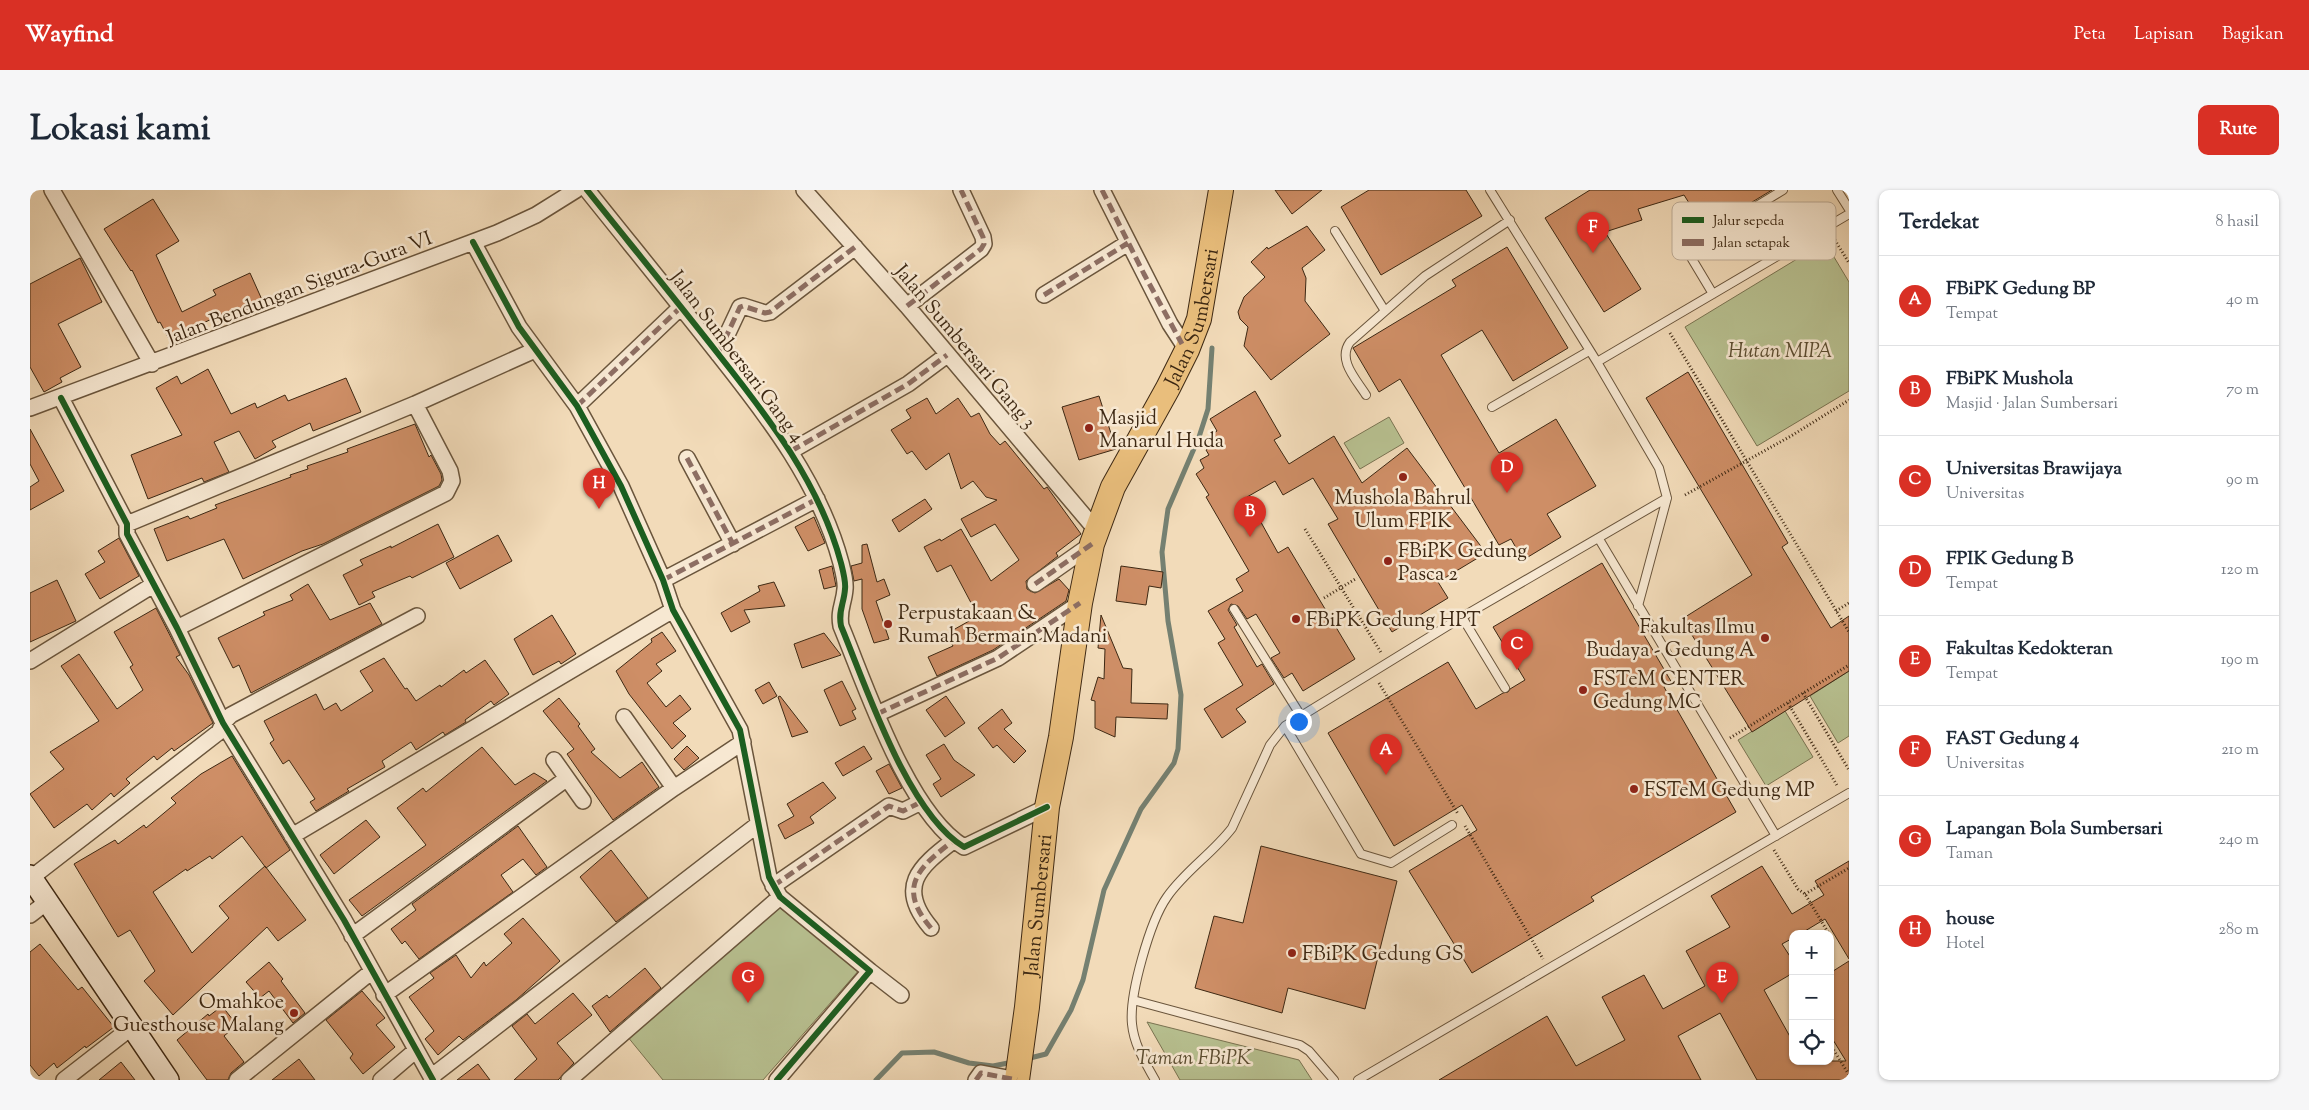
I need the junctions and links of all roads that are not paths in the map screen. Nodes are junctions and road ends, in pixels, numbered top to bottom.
1 (52, 190) edge
2 (576, 190) edge
3 (587, 190) edge
4 (804, 190) edge
5 (961, 190) edge
6 (1102, 190) edge
7 (1221, 190) edge
8 (1490, 190) edge
9 (1783, 190) edge
10 (1837, 190) edge
11 (1763, 202) edge
12 (1849, 209) edge
13 (1849, 214) edge
14 (1510, 220) junction
15 (1836, 223) edge
16 (1335, 231) dead end
17 (473, 242) junction
18 (1128, 243) junction
19 (855, 247) junction
20 (1693, 260) edge
21 (1772, 260) edge
22 (1713, 294) junction
23 (1044, 295) dead end
24 (682, 306) junction
25 (907, 306) junction
26 (1385, 311) junction
27 (1184, 347) junction
28 (535, 350) junction
29 (1589, 351) junction
30 (718, 354) junction
31 (947, 355) junction
32 (1597, 362) junction
33 (152, 364) junction
34 (1366, 396) dead end
35 (61, 398) junction
36 (415, 404) junction
37 (577, 406) junction
38 (1492, 407) dead end
39 (30, 408) edge
40 (791, 451) junction
41 (687, 458) dead end
42 (1667, 498) junction
43 (817, 500) junction
44 (127, 524) junction
45 (1094, 537) junction
46 (1599, 539) junction
47 (733, 544) junction
48 (663, 580) junction
49 (1035, 584) dead end
50 (152, 585) junction
51 (1080, 603) junction
52 (1638, 606) junction
53 (1234, 609) dead end
54 (673, 610) junction
55 (417, 616) dead end
56 (1462, 617) junction
57 (177, 628) junction
58 (30, 661) edge
59 (1505, 688) dead end
60 (877, 714) junction
61 (1301, 716) junction
62 (624, 717) dead end
63 (224, 723) junction
64 (1285, 726) junction
65 (743, 742) junction
66 (554, 760) dead end
67 (566, 778) junction
68 (674, 788) junction
69 (1846, 795) edge
70 (583, 801) dead end
71 (921, 802) junction
72 (1047, 808) junction
73 (757, 825) junction
74 (1452, 825) dead end
75 (292, 836) junction
76 (1776, 836) junction
77 (952, 841) junction
78 (31, 877) edge
79 (777, 891) junction
80 (47, 902) junction
81 (30, 915) edge
82 (931, 928) dead end
83 (352, 936) junction
84 (870, 971) junction
85 (371, 972) junction
86 (384, 995) junction
87 (901, 995) dead end
88 (1133, 1000) junction
89 (132, 1027) junction
90 (415, 1050) junction
91 (1018, 1070) edge
92 (432, 1079) edge
93 (64, 1080) edge
94 (168, 1080) edge
95 (237, 1080) edge
96 (381, 1080) edge
97 (569, 1080) edge
98 (777, 1080) edge
99 (976, 1080) edge
100 (1155, 1080) edge
101 (1334, 1080) edge
102 (1358, 1080) edge

1 - 33 street
2 - 17 street, Jalan Bendungan Sigura-Gura VI
3 - 24 street, Jalan Sumbersari Gang 4
4 - 19 street, Jalan Sumbersari Gang 3
5 - 25 street
6 - 18 street
7 - 27 main road, Jalan Sumbersari
8 - 14 lane
9 - 11 lane
10 - 12 lane
13 - 15 lane
14 - 26 lane
14 - 29 lane
16 - 26 lane
17 - 28 street
17 - 33 street, Jalan Bendungan Sigura-Gura VI
18 - 23 street
18 - 27 street
19 - 25 street, Jalan Sumbersari Gang 3
19 - 30 street
20 - 22 lane
21 - 22 lane
22 - 32 lane
24 - 30 street, Jalan Sumbersari Gang 4
24 - 37 street
25 - 31 street, Jalan Sumbersari Gang 3
26 - 34 lane
27 - 45 main road, Jalan Sumbersari
28 - 36 street
28 - 37 street
29 - 32 lane
29 - 38 lane
30 - 40 street, Jalan Sumbersari Gang 4
31 - 40 street
31 - 45 street, Jalan Sumbersari Gang 3
32 - 42 lane
33 - 35 street, Jalan Bendungan Sigura-Gura VI
35 - 39 street, Jalan Bendungan Sigura-Gura VI
35 - 44 street
36 - 44 street
36 - 57 street
37 - 48 street
40 - 43 street, Jalan Sumbersari Gang 4
41 - 47 street
42 - 46 lane
42 - 52 lane
43 - 47 street
43 - 60 street, Jalan Sumbersari Gang 4
44 - 50 street
45 - 49 street
45 - 51 main road, Jalan Sumbersari
46 - 52 lane
46 - 56 lane
47 - 48 street
48 - 54 street
50 - 57 street
50 - 58 street
51 - 60 street
51 - 72 main road, Jalan Sumbersari
52 - 76 lane
53 - 61 lane
54 - 65 street
54 - 75 street
55 - 63 street
56 - 59 lane
56 - 61 lane
57 - 63 street
60 - 71 street, Jalan Sumbersari Gang 4
61 - 64 lane
62 - 68 street
63 - 75 street
63 - 78 street
64 - 74 lane
64 - 88 lane
65 - 68 street
65 - 73 street
66 - 67 street
67 - 70 street
67 - 83 street
68 - 86 street
69 - 76 lane
71 - 77 street, Jalan Sumbersari Gang 4
71 - 79 street
72 - 77 street
72 - 91 main road, Jalan Sumbersari
73 - 79 street
73 - 92 street
75 - 83 street
76 - 102 lane
77 - 82 street
78 - 80 main road
79 - 84 street
79 - 97 street
80 - 81 street
80 - 89 main road
83 - 85 street
84 - 87 street
84 - 98 street
85 - 86 street
85 - 95 street
86 - 90 street
88 - 100 lane
88 - 101 lane
89 - 93 street
89 - 94 main road
90 - 92 street
90 - 96 street
91 - 99 street

